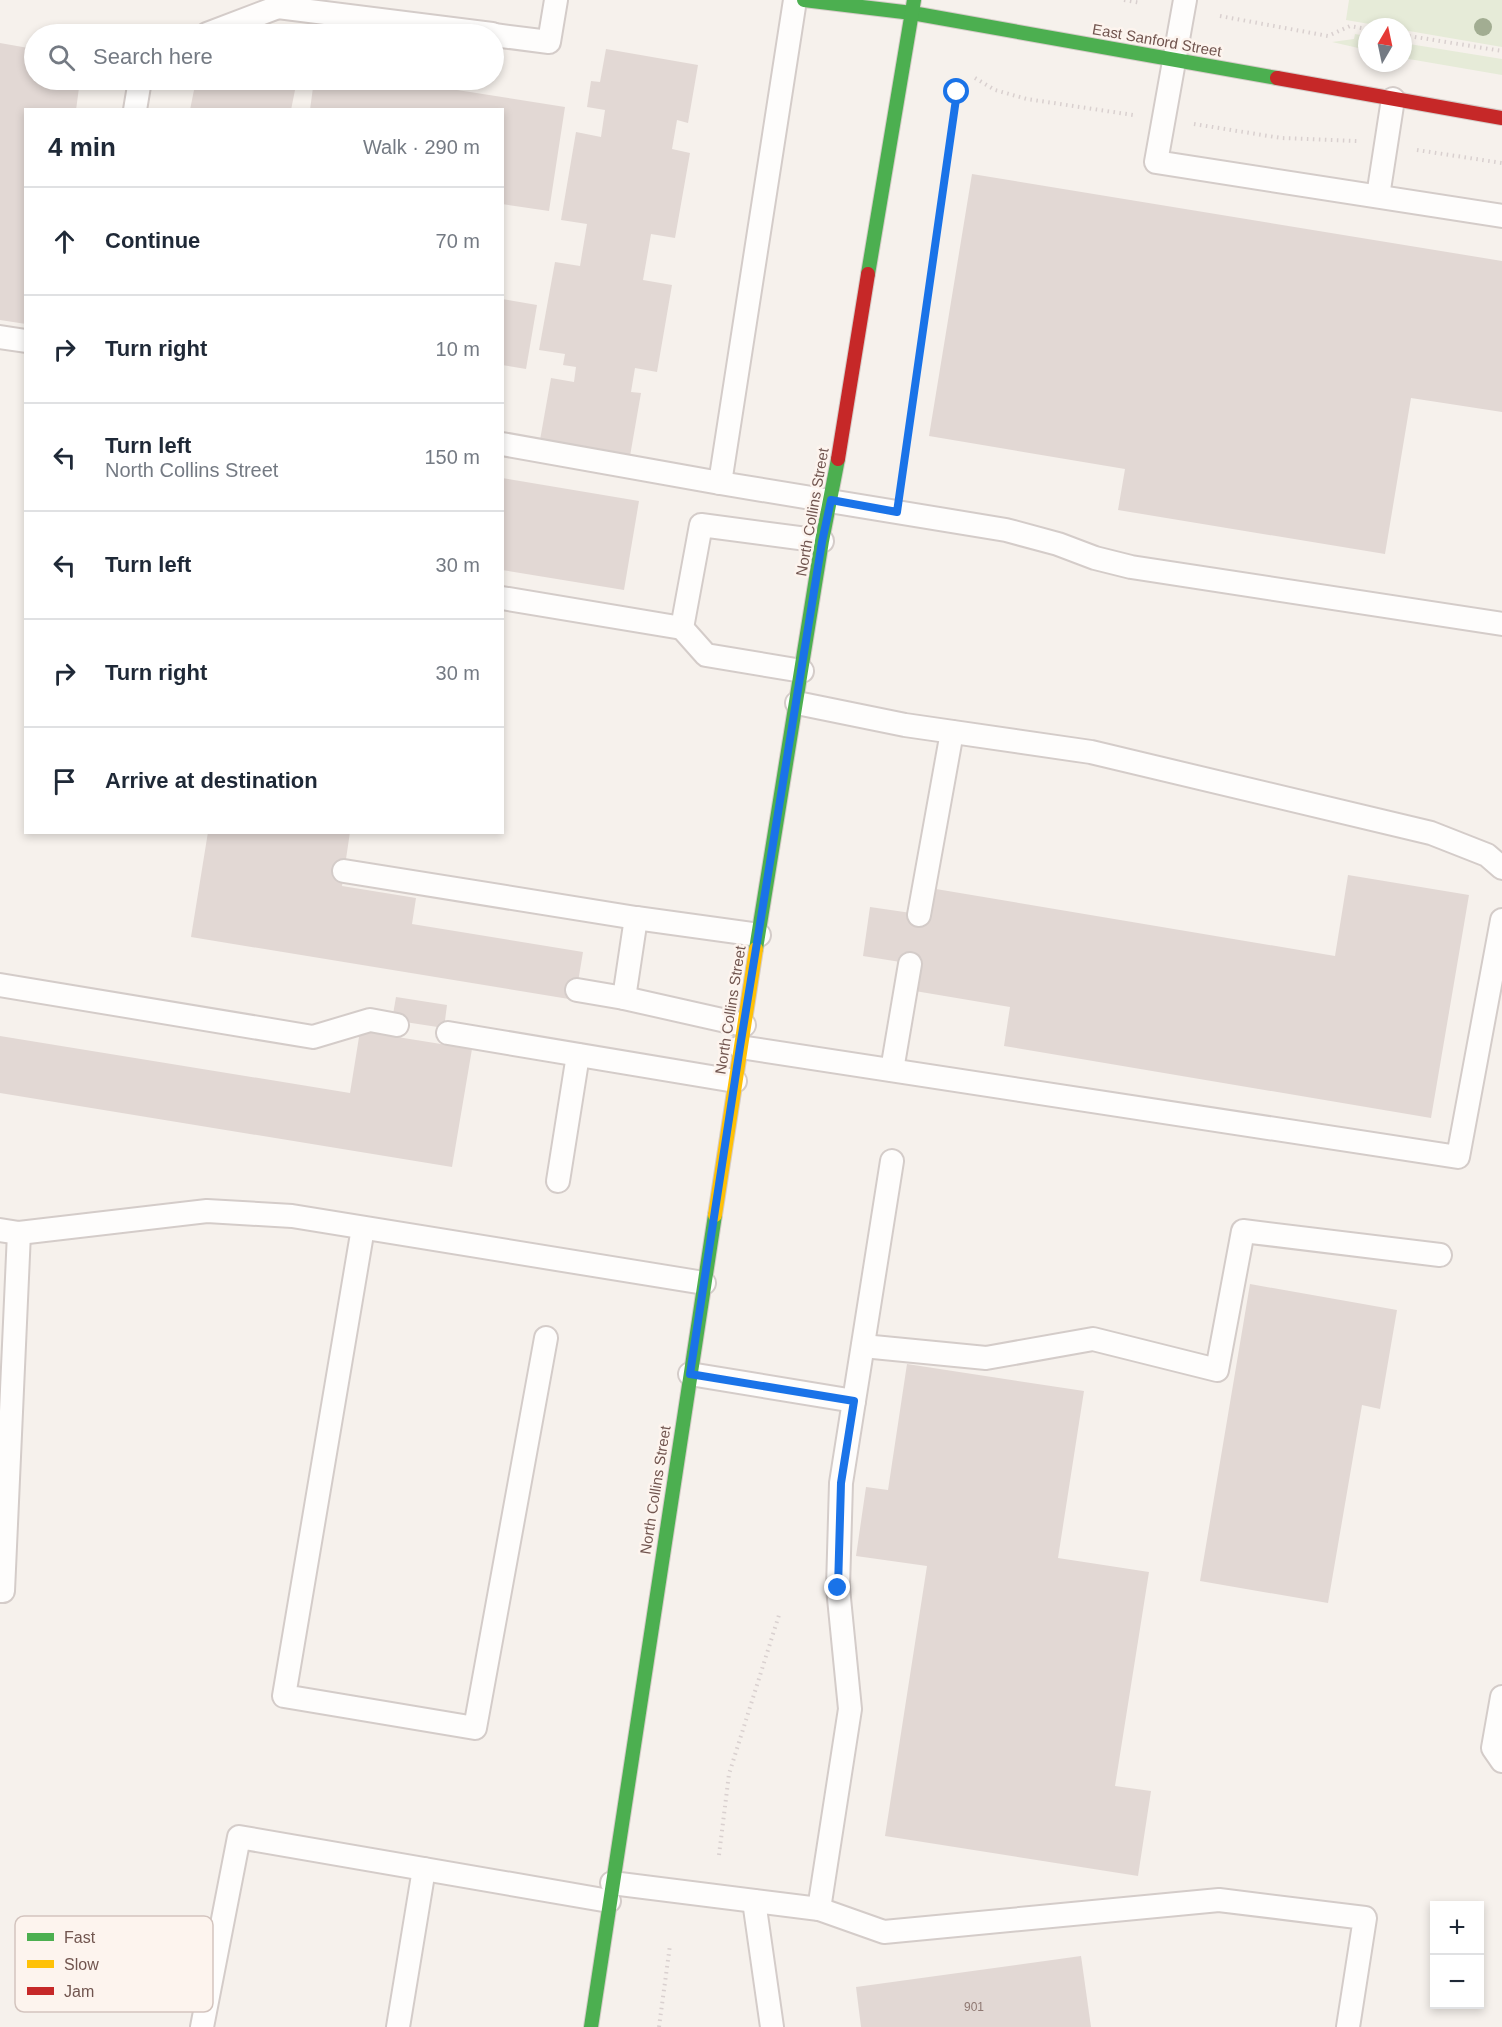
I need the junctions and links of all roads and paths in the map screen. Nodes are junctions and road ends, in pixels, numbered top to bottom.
1 (556, 0) edge
2 (795, 0) edge
3 (804, 0) edge
4 (1124, 0) edge
5 (1185, 0) edge
6 (1141, 3) dead end
7 (278, 4) edge
8 (913, 7) edge
9 (1220, 16) dead end
10 (231, 24) edge
11 (417, 24) edge
12 (1358, 27) edge
13 (504, 36) edge
14 (1412, 36) edge
15 (1502, 51) edge
16 (1175, 60) junction
17 (975, 78) dead end
18 (138, 90) edge
19 (957, 92) dead end
20 (1393, 99) junction
21 (135, 108) edge
22 (1502, 118) edge
23 (1164, 119) junction
24 (1386, 146) junction
25 (1502, 163) edge
26 (1378, 196) junction
27 (1502, 216) edge
28 (0, 337) edge
29 (24, 341) edge
30 (504, 444) edge
31 (720, 483) junction
32 (831, 500) junction
33 (897, 512) junction
34 (822, 542) junction
35 (504, 598) edge
36 (1502, 624) edge
37 (682, 628) junction
38 (802, 671) junction
39 (797, 703) junction
40 (952, 732) junction
41 (1502, 868) edge
42 (344, 871) dead end
43 (919, 915) dead end
44 (636, 918) junction
45 (1502, 920) edge
46 (759, 935) junction
47 (910, 964) dead end
48 (0, 985) edge
49 (577, 990) dead end
50 (624, 998) junction
51 (398, 1025) dead end
52 (448, 1033) dead end
53 (742, 1036) junction
54 (578, 1055) junction
55 (892, 1070) junction
56 (735, 1081) junction
57 (892, 1161) dead end
58 (558, 1181) dead end
59 (363, 1228) junction
60 (10, 1231) edge
61 (1440, 1256) dead end
62 (704, 1283) junction
63 (546, 1338) dead end
64 (863, 1346) junction
65 (690, 1374) junction
66 (854, 1401) junction
67 (0, 1591) edge
68 (779, 1615) dead end
69 (1502, 1697) edge
70 (1502, 1761) edge
71 (719, 1856) dead end
72 (424, 1869) junction
73 (610, 1892) junction
74 (754, 1901) junction
75 (819, 1909) junction
76 (670, 1945) dead end
77 (213, 1971) edge
78 (205, 2012) edge
79 (202, 2027) edge
80 (398, 2027) edge
81 (591, 2027) edge
82 (659, 2027) edge
83 (772, 2027) edge
84 (1348, 2027) edge

1 - 13 lane
2 - 31 lane
3 - 8 main road, East Sanford Street
4 - 6 path
5 - 16 lane
7 - 10 lane
7 - 11 lane
8 - 16 main road, East Sanford Street
8 - 32 main road, North Collins Street
9 - 12 path
14 - 15 path
16 - 20 main road, East Sanford Street
16 - 23 lane
17 - 23 path
18 - 21 lane
19 - 33 path
20 - 22 main road, East Sanford Street
20 - 24 lane
23 - 24 path
23 - 26 lane
24 - 25 path
24 - 26 lane
26 - 27 lane
28 - 29 lane
30 - 31 lane
31 - 32 lane
32 - 33 lane
32 - 34 main road, North Collins Street
33 - 36 lane
34 - 37 lane
34 - 38 main road, North Collins Street
35 - 37 lane
37 - 38 lane
38 - 39 main road, North Collins Street
39 - 40 lane
39 - 46 main road, North Collins Street
40 - 41 lane
40 - 43 lane
42 - 44 lane
44 - 46 lane
44 - 50 lane
45 - 55 lane
46 - 53 main road, North Collins Street
47 - 55 lane
48 - 51 lane
49 - 50 lane
50 - 53 lane
52 - 54 lane
53 - 55 lane
53 - 56 main road, North Collins Street
54 - 56 lane
54 - 58 lane
56 - 62 main road, North Collins Street
57 - 64 lane
59 - 60 lane
59 - 62 lane
59 - 63 lane
60 - 67 lane
61 - 64 lane
62 - 65 main road, North Collins Street
64 - 66 lane
65 - 66 lane
65 - 73 main road, North Collins Street
66 - 75 lane
68 - 71 path
69 - 70 lane
72 - 73 lane
72 - 77 lane
72 - 80 lane
73 - 74 lane
73 - 81 main road, North Collins Street
74 - 75 lane
74 - 83 lane
75 - 84 lane
76 - 82 path
78 - 79 lane

